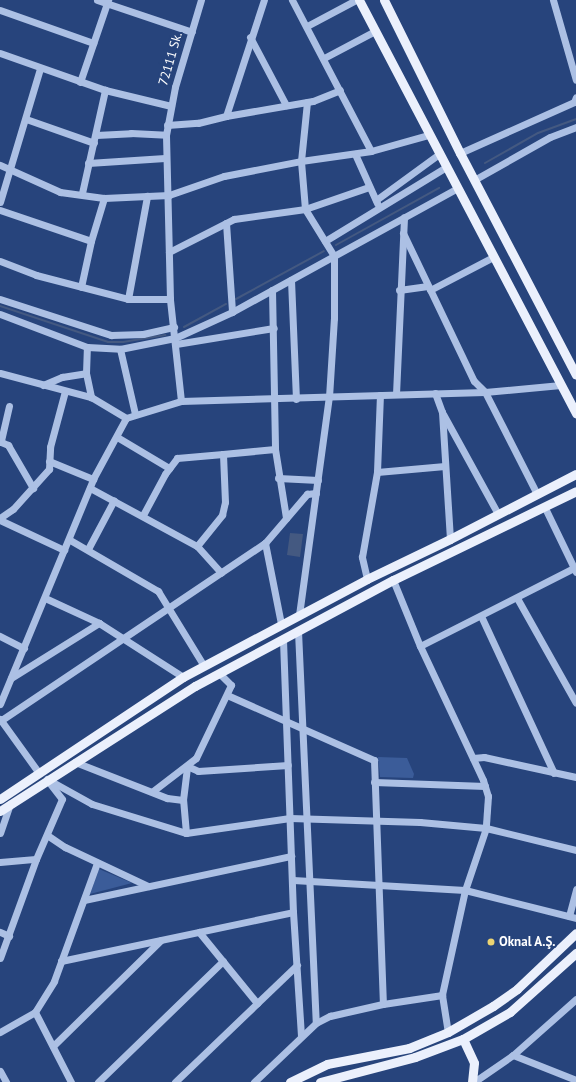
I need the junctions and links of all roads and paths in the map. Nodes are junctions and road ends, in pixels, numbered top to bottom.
1 (97, 0) edge
2 (201, 0) edge
3 (264, 0) edge
4 (292, 0) edge
5 (356, 0) edge
6 (359, 0) edge
7 (384, 0) edge
8 (553, 0) edge
9 (108, 2) edge
10 (0, 10) edge
11 (307, 26) junction
12 (375, 31) junction
13 (192, 32) junction
14 (250, 37) junction
15 (93, 43) junction
16 (1, 56) edge
17 (324, 58) junction
18 (40, 69) junction
19 (576, 80) edge
20 (80, 82) junction
21 (105, 90) junction
22 (340, 90) junction
23 (576, 97) edge
24 (307, 102) junction
25 (171, 106) junction
26 (286, 106) junction
27 (226, 116) junction
28 (26, 119) junction
29 (167, 125) junction
30 (576, 126) edge
31 (166, 135) junction
32 (428, 135) junction
33 (95, 139) junction
34 (371, 150) junction
35 (460, 153) junction
36 (355, 154) junction
37 (439, 154) junction
38 (165, 158) junction
39 (301, 161) junction
40 (88, 163) junction
41 (0, 165) edge
42 (446, 167) junction
43 (10, 168) junction
44 (474, 180) junction
45 (369, 187) junction
46 (458, 188) junction
47 (82, 193) junction
48 (169, 195) junction
49 (147, 196) junction
50 (104, 198) junction
51 (376, 200) junction
52 (0, 202) edge
53 (380, 207) junction
54 (305, 209) junction
55 (0, 210) edge
56 (404, 217) junction
57 (226, 223) junction
58 (403, 233) junction
59 (91, 241) junction
60 (325, 241) junction
61 (169, 252) junction
62 (334, 256) junction
63 (493, 257) junction
64 (0, 261) edge
65 (291, 280) junction
66 (81, 287) junction
67 (428, 288) junction
68 (272, 290) junction
69 (400, 290) junction
70 (0, 299) edge
71 (128, 299) junction
72 (170, 299) junction
73 (232, 312) junction
74 (0, 314) edge
75 (174, 327) junction
76 (274, 328) junction
77 (175, 341) junction
78 (87, 347) junction
79 (120, 349) junction
80 (0, 373) edge
81 (86, 373) junction
82 (576, 375) edge
83 (43, 385) junction
84 (561, 385) junction
85 (65, 391) junction
86 (485, 392) junction
87 (435, 393) junction
88 (396, 394) junction
89 (380, 395) junction
90 (91, 397) junction
91 (329, 397) junction
92 (296, 399) junction
93 (274, 400) junction
94 (181, 401) junction
95 (9, 406) dead end
96 (442, 412) junction
97 (576, 413) edge
98 (135, 414) junction
99 (126, 418) junction
100 (117, 437) junction
101 (0, 442) edge
102 (275, 449) junction
103 (223, 454) junction
104 (49, 461) junction
105 (444, 466) junction
106 (169, 468) junction
107 (377, 472) junction
108 (576, 474) edge
109 (278, 478) junction
110 (93, 479) junction
111 (318, 480) junction
112 (33, 488) junction
113 (90, 488) junction
114 (576, 491) edge
115 (316, 493) junction
116 (538, 494) junction
117 (114, 500) junction
118 (545, 508) junction
119 (143, 514) junction
120 (498, 514) junction
121 (286, 518) junction
122 (0, 519) edge
123 (450, 539) junction
124 (70, 540) junction
125 (266, 543) junction
126 (197, 546) junction
127 (88, 549) junction
128 (64, 550) junction
129 (575, 570) edge
130 (221, 573) junction
131 (367, 579) junction
132 (393, 580) junction
133 (46, 598) junction
134 (517, 598) junction
135 (171, 608) junction
136 (299, 615) junction
137 (481, 616) junction
138 (99, 623) junction
139 (281, 624) junction
140 (298, 631) junction
141 (0, 636) edge
142 (123, 639) junction
143 (283, 640) junction
144 (420, 646) junction
145 (24, 648) junction
146 (204, 666) junction
147 (220, 674) junction
148 (183, 677) junction
149 (11, 678) junction
150 (227, 695) junction
151 (576, 702) edge
152 (0, 704) edge
153 (1, 719) edge
154 (286, 721) junction
155 (302, 728) junction
156 (473, 758) junction
157 (75, 762) junction
158 (288, 765) junction
159 (187, 766) junction
160 (39, 773) junction
161 (554, 773) junction
162 (576, 777) edge
163 (47, 779) junction
164 (374, 782) junction
165 (485, 786) junction
166 (154, 791) junction
167 (0, 799) edge
168 (183, 800) junction
169 (10, 804) junction
170 (0, 811) edge
171 (290, 818) junction
172 (307, 819) junction
173 (376, 821) junction
174 (486, 828) junction
175 (0, 833) edge
176 (186, 833) junction
177 (47, 835) junction
178 (576, 850) edge
179 (291, 856) junction
180 (36, 859) junction
181 (0, 862) edge
182 (97, 863) junction
183 (293, 880) junction
184 (310, 881) junction
185 (378, 885) junction
186 (148, 886) junction
187 (576, 889) edge
188 (464, 890) junction
189 (84, 900) junction
190 (294, 912) junction
191 (572, 917) edge
192 (0, 932) edge
193 (199, 932) junction
194 (576, 933) edge
195 (9, 936) junction
196 (161, 940) junction
197 (576, 953) edge
198 (0, 958) edge
199 (61, 961) junction
200 (223, 961) junction
201 (297, 965) junction
202 (442, 995) junction
203 (576, 999) edge
204 (257, 1002) junction
205 (383, 1004) junction
206 (35, 1012) junction
207 (316, 1023) junction
208 (0, 1032) edge
209 (448, 1032) junction
210 (301, 1036) junction
211 (463, 1039) junction
212 (53, 1046) junction
213 (513, 1055) junction
214 (0, 1071) edge
215 (576, 1080) edge
216 (6, 1082) edge
217 (71, 1082) edge
218 (98, 1082) edge
219 (175, 1082) edge
220 (254, 1082) edge
221 (290, 1082) edge
222 (320, 1082) edge
223 (473, 1082) edge

1 - 9 street
2 - 13 street, 72111 Sk.
3 - 14 street
4 - 11 street
5 - 11 street
6 - 12 main road
7 - 35 main road
8 - 19 street
9 - 13 street
9 - 15 street
10 - 15 street
11 - 17 street
12 - 17 street
12 - 32 main road
13 - 25 street, 72111 Sk.
14 - 26 street
14 - 27 street
15 - 20 street
16 - 18 street
17 - 22 street
18 - 20 street
18 - 28 street
20 - 21 street
21 - 25 street
21 - 33 street
22 - 24 street
22 - 34 street
23 - 35 street
24 - 26 street
24 - 39 street
25 - 29 street, 72111 Sk.
26 - 27 street
27 - 29 street
28 - 33 street
28 - 43 street
29 - 31 street, 72111 Sk.
30 - 44 street
31 - 33 street
31 - 38 street, 72111 Sk.
32 - 34 street
32 - 37 main road
33 - 40 street
34 - 36 street
35 - 44 main road
36 - 39 street
36 - 45 street
37 - 42 main road
37 - 51 street
38 - 40 street
38 - 48 street, 72111 Sk.
39 - 48 street
39 - 54 street
40 - 47 street
41 - 43 street
42 - 46 main road
42 - 53 street
43 - 47 street
43 - 52 street
44 - 82 main road
45 - 51 street
45 - 54 street
46 - 56 street
46 - 63 main road
47 - 50 street
48 - 49 street
48 - 61 street, 72111 Sk.
49 - 50 street
49 - 71 street
50 - 59 street
51 - 53 street
53 - 60 street
54 - 57 street
54 - 60 street
55 - 59 street
56 - 58 street
56 - 62 street
57 - 61 street
57 - 73 street
58 - 67 street
58 - 69 street
59 - 66 street
60 - 62 street
61 - 72 street, 72111 Sk.
62 - 65 street
62 - 91 street
63 - 67 street
63 - 84 main road
64 - 66 street
65 - 68 street
65 - 92 street
66 - 71 street
67 - 69 street
67 - 86 street
68 - 73 street
68 - 76 street
69 - 88 street
70 - 75 street
71 - 72 street
72 - 75 street, 72111 Sk.
73 - 77 street
74 - 78 street
75 - 77 street, 72111 Sk.
76 - 77 street
76 - 93 street
77 - 79 street
77 - 94 street, 72111 Sk.
78 - 79 street
78 - 81 street
79 - 98 street
80 - 83 street
81 - 83 street
81 - 90 street
83 - 85 street
84 - 86 street
84 - 97 main road
85 - 90 street
85 - 104 street
86 - 87 street
86 - 116 street
87 - 88 street
87 - 96 street
88 - 89 street
89 - 91 street
89 - 107 street
90 - 99 street
91 - 92 street
91 - 111 street
92 - 93 street
93 - 94 street
93 - 102 street
94 - 98 street
95 - 101 street
96 - 105 street
96 - 120 street
98 - 99 street
99 - 100 street
100 - 106 street
100 - 110 street
101 - 112 street
102 - 103 street
102 - 109 street
103 - 106 street
103 - 126 street
104 - 110 street
104 - 112 street
105 - 107 street
105 - 123 street
106 - 119 street
107 - 131 street
108 - 116 main road
109 - 111 street
109 - 121 street
110 - 113 street
111 - 115 street
112 - 122 street
113 - 117 street
113 - 124 street
114 - 118 main road
115 - 121 street
115 - 136 street
116 - 120 main road
117 - 119 street
117 - 127 street
118 - 129 street
118 - 132 main road
119 - 126 street
120 - 123 main road
121 - 125 street
122 - 128 street
123 - 131 main road
124 - 127 street
124 - 128 street
125 - 130 street
125 - 139 street
126 - 130 street
127 - 135 street
128 - 133 street
129 - 134 street
130 - 135 street
131 - 136 main road
132 - 140 main road
132 - 144 street
133 - 138 street
133 - 145 street
134 - 137 street
134 - 151 street
135 - 142 street
135 - 146 street
136 - 139 main road
137 - 144 street
137 - 161 street
138 - 142 street
138 - 149 street
139 - 146 main road
140 - 143 main road
140 - 155 street
141 - 145 street
142 - 148 street
142 - 153 street
143 - 147 main road
143 - 154 street
144 - 156 street
145 - 149 street
146 - 148 main road
147 - 150 street
147 - 157 main road
148 - 160 main road
149 - 152 street
150 - 154 street
150 - 159 street
153 - 160 street
154 - 155 street
154 - 158 street
155 - 164 street
155 - 172 street
156 - 161 street
156 - 165 street
157 - 163 main road
157 - 166 street
158 - 159 street
158 - 171 street
159 - 166 street
159 - 168 street
160 - 167 main road
161 - 162 street
163 - 169 main road
163 - 176 street
163 - 177 street
164 - 165 street
164 - 173 street
165 - 174 street
166 - 168 street
168 - 176 street
169 - 170 main road
169 - 175 street
171 - 172 street
171 - 176 street
171 - 179 street
172 - 173 street
172 - 184 street
173 - 174 street
173 - 185 street
174 - 178 street
174 - 188 street
177 - 180 street
177 - 182 street
179 - 183 street
179 - 186 street
180 - 181 street
180 - 195 street
182 - 186 street
182 - 189 street
183 - 184 street
183 - 190 street
184 - 185 street
184 - 207 street
185 - 188 street
185 - 205 street
186 - 189 street
187 - 191 street
188 - 191 street
188 - 202 street
189 - 199 street
190 - 193 street
190 - 201 street
192 - 195 street
193 - 196 street
193 - 200 street
194 - 209 main road
195 - 198 street
196 - 199 street
196 - 212 street
197 - 211 main road
199 - 206 street
200 - 204 street
200 - 218 street
201 - 204 street
201 - 210 street
202 - 205 street
202 - 209 street
203 - 213 street
204 - 219 street
205 - 207 street
206 - 208 street
206 - 212 street
207 - 210 street
209 - 221 main road
210 - 220 street
211 - 222 main road
211 - 223 main road
212 - 217 street
213 - 215 street
213 - 223 street
214 - 216 street

